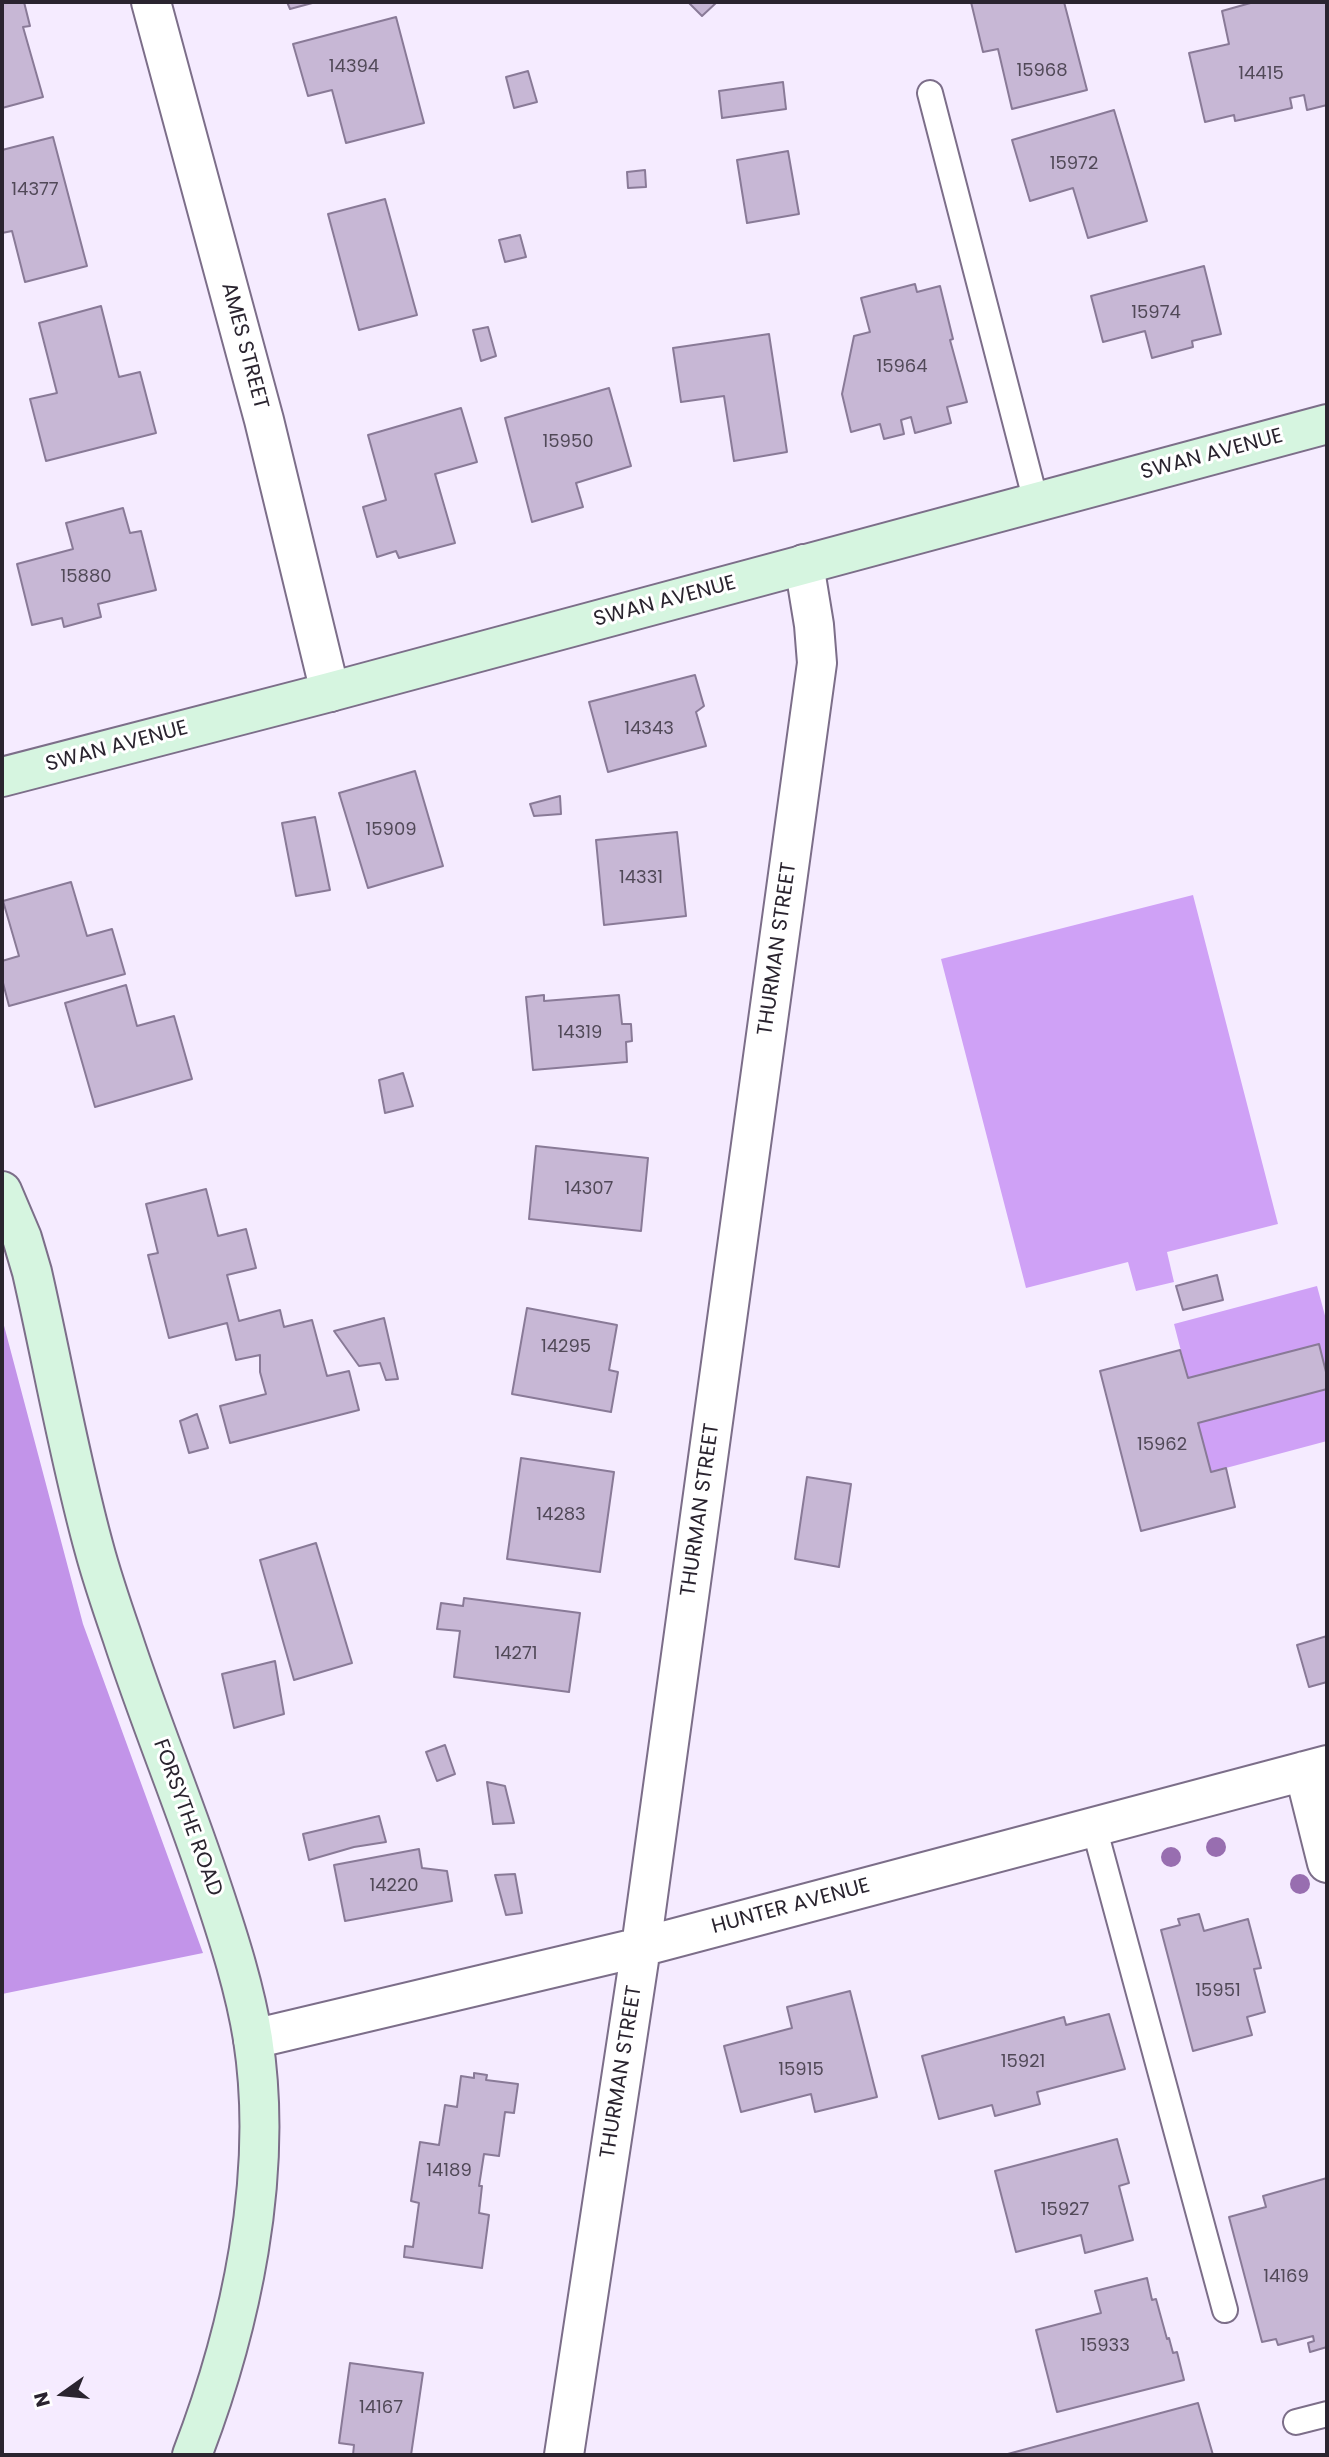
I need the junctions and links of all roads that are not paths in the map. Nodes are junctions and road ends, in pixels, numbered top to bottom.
1 (151, 2) edge
2 (930, 93) dead end
3 (1327, 424) edge
4 (1036, 502) junction
5 (804, 564) junction
6 (330, 692) junction
7 (2, 777) edge
8 (2, 1191) edge
9 (1316, 1768) edge
10 (1094, 1827) junction
11 (1327, 1863) edge
12 (641, 1947) junction
13 (253, 2039) junction
14 (1224, 2310) dead end
15 (1327, 2413) edge
16 (1296, 2422) dead end
17 (192, 2455) edge
18 (564, 2455) edge

1 - 6 street, AMES STREET
2 - 4 lane
3 - 4 street, SWAN AVENUE
4 - 5 street, SWAN AVENUE
5 - 6 street, SWAN AVENUE
5 - 12 street, THURMAN STREET
6 - 7 street, SWAN AVENUE
8 - 13 street, FORSYTHE ROAD
9 - 10 street, HUNTER AVENUE
9 - 11 street
10 - 12 street, HUNTER AVENUE
10 - 14 lane
12 - 13 street, HUNTER AVENUE
12 - 18 street, THURMAN STREET
13 - 17 street, FORSYTHE ROAD
15 - 16 lane

